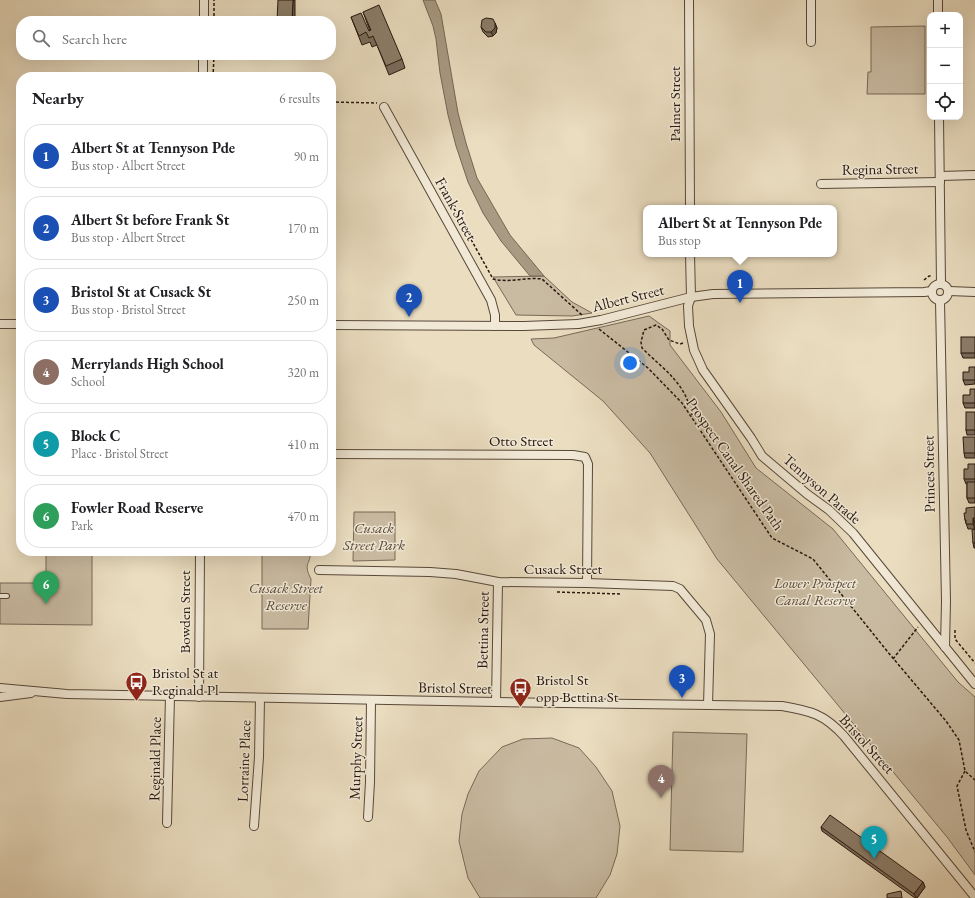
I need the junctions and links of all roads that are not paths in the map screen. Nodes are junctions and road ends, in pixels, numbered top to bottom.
1 (204, 0) edge
2 (689, 0) edge
3 (811, 0) edge
4 (938, 0) edge
5 (938, 12) edge
6 (204, 16) edge
7 (811, 42) dead end
8 (203, 60) edge
9 (203, 72) edge
10 (384, 107) road end
11 (939, 120) edge
12 (975, 175) edge
13 (940, 179) junction
14 (821, 184) dead end
15 (690, 205) edge
16 (690, 257) edge
17 (940, 284) junction
18 (932, 291) junction
19 (949, 291) junction
20 (975, 292) edge
21 (691, 297) junction
22 (940, 301) junction
23 (0, 324) edge
24 (16, 324) edge
25 (336, 325) edge
26 (495, 326) junction
27 (336, 454) edge
28 (200, 556) edge
29 (319, 570) dead end
30 (498, 582) junction
31 (587, 583) junction
32 (0, 596) edge
33 (7, 596) dead end
34 (945, 647) junction
35 (975, 684) edge
36 (0, 688) edge
37 (40, 692) junction
38 (170, 696) junction
39 (0, 697) edge
40 (199, 697) junction
41 (260, 698) junction
42 (371, 700) junction
43 (496, 702) junction
44 (708, 705) junction
45 (368, 817) dead end
46 (167, 822) dead end
47 (254, 826) dead end
48 (975, 897) edge

1 - 6 street
2 - 15 street, Palmer Street
3 - 7 street
4 - 5 street
8 - 9 street
10 - 26 street, Frank Street
11 - 13 street
12 - 13 street, Regina Street
13 - 14 street, Regina Street
13 - 17 street
16 - 21 street
17 - 18 street
17 - 19 street
18 - 21 street, Albert Street
18 - 22 street
19 - 20 street
19 - 22 street
21 - 26 street, Albert Street, bridge
21 - 34 street, Tennyson Parade
22 - 34 street, Princes Street
23 - 24 street
25 - 26 street, Albert Street
27 - 31 street, Otto Street
28 - 40 street, Bowden Street
29 - 30 street, Cusack Street
30 - 31 street, Cusack Street
30 - 43 street, Bettina Street
31 - 44 street, Cusack Street
32 - 33 lane
34 - 35 street, Tennyson Parade
36 - 37 street, Bristol Street
37 - 38 street, Bristol Street
37 - 39 street, Bristol Street
38 - 40 street, Bristol Street
38 - 46 street, Reginald Place
40 - 41 street, Bristol Street
41 - 42 street, Bristol Street
41 - 47 street, Lorraine Place
42 - 43 street, Bristol Street
42 - 45 street, Murphy Street
43 - 44 street, Bristol Street
44 - 48 street, Bristol Street

